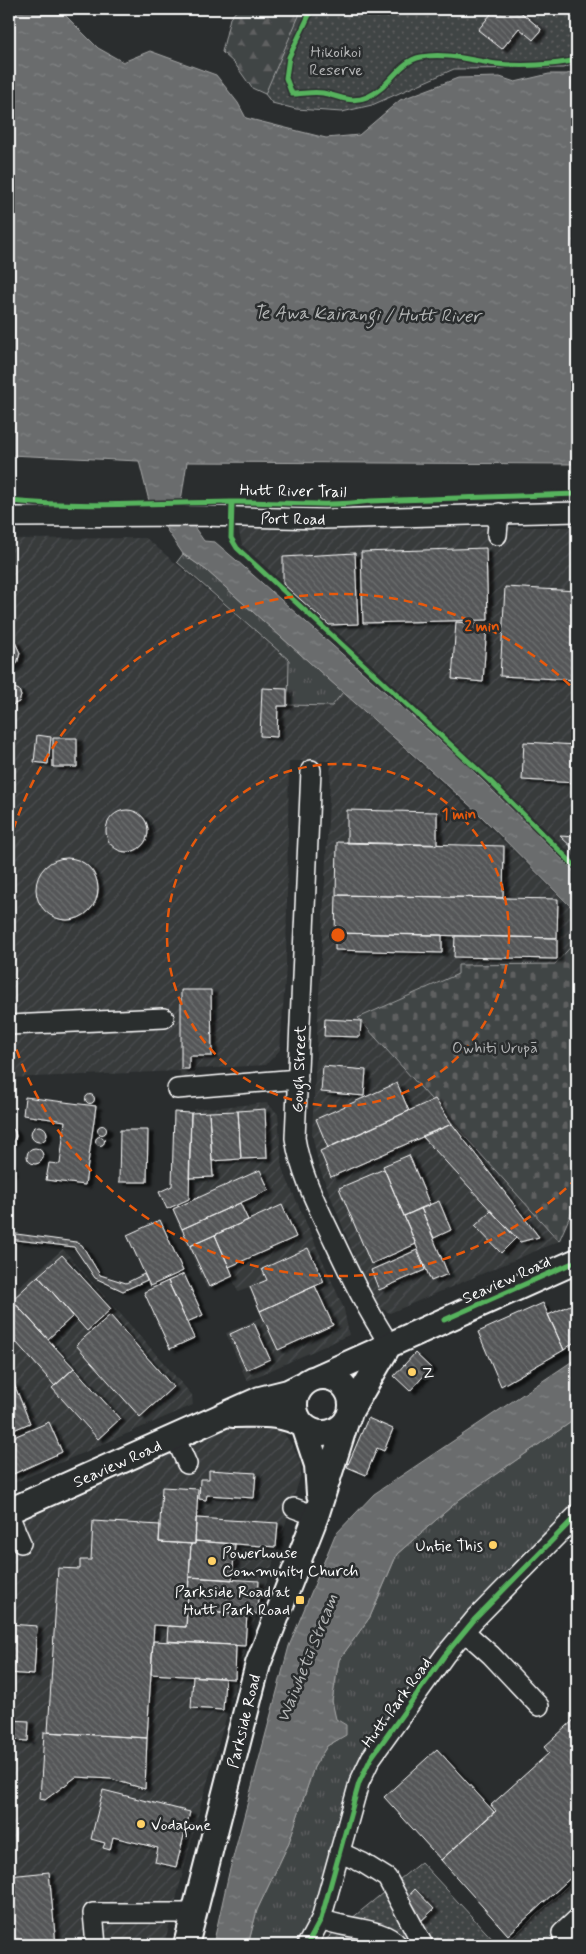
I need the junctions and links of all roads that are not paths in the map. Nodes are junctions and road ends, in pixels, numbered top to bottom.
1 (499, 513) junction
2 (9, 518) edge
3 (568, 518) edge
4 (497, 535) dead end
5 (310, 770) dead end
6 (164, 1018) dead end
7 (9, 1025) edge
8 (298, 1079) junction
9 (177, 1088) dead end
10 (577, 1261) edge
11 (389, 1346) junction
12 (311, 1381) junction
13 (226, 1415) junction
14 (348, 1416) junction
15 (304, 1426) junction
16 (175, 1437) junction
17 (187, 1464) dead end
18 (310, 1509) junction
19 (9, 1513) edge
20 (577, 1515) edge
21 (21, 1543) dead end
22 (464, 1631) junction
23 (539, 1706) dead end
24 (339, 1852) junction
25 (194, 1913) junction
26 (320, 1919) junction
27 (577, 1919) edge
28 (348, 1928) junction
29 (96, 1945) edge
30 (186, 1945) edge
31 (307, 1945) edge
32 (364, 1945) edge
33 (398, 1945) edge
34 (423, 1945) edge
35 (566, 1945) edge

1 - 2 street, Port Road
1 - 3 street, Port Road
1 - 4 street
5 - 8 street, Gough Street
6 - 7 street
8 - 9 street
8 - 11 street, Gough Street
10 - 11 main road, Seaview Road
11 - 12 main road, Seaview Road
11 - 14 main road
12 - 13 main road, Seaview Road
12 - 14 main road
12 - 15 main road
13 - 15 main road, Seaview Road
13 - 16 main road, Seaview Road
14 - 15 main road
14 - 18 main road, Parkside Road
15 - 18 main road, Parkside Road
16 - 17 street
16 - 19 main road, Seaview Road
18 - 25 main road, Parkside Road
19 - 21 street
20 - 22 street, Hutt Park Road
22 - 23 street
22 - 24 street, Hutt Park Road
24 - 26 street, Hutt Park Road
24 - 34 street
25 - 29 street
25 - 30 main road, Parkside Road
26 - 28 street
26 - 31 street, Hutt Park Road
27 - 35 street
28 - 32 street
28 - 33 street

